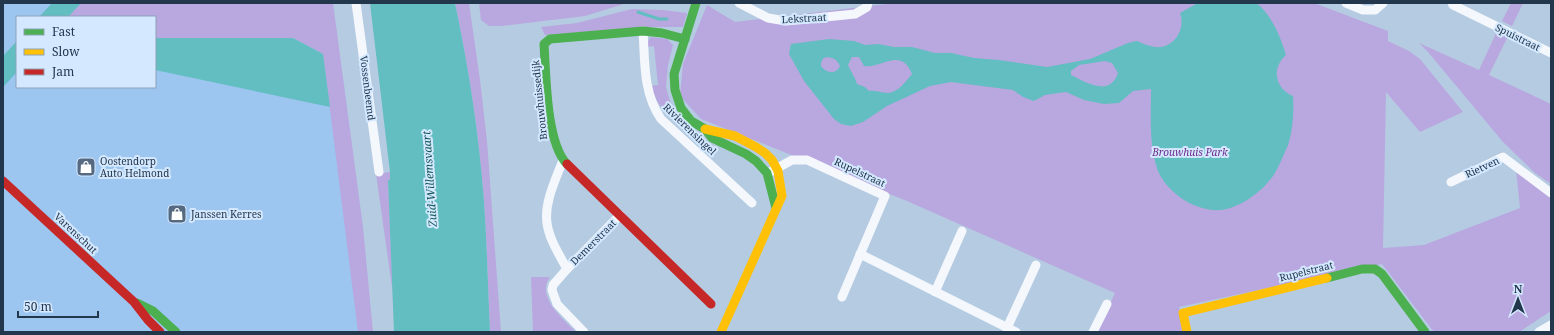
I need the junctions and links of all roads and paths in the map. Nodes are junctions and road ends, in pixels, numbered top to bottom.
1 (356, 3) edge
2 (696, 3) edge
3 (739, 3) edge
4 (868, 3) edge
5 (1346, 3) edge
6 (1383, 3) edge
7 (1452, 3) edge
8 (643, 31) junction
9 (685, 39) junction
10 (1551, 53) edge
11 (705, 129) junction
12 (563, 160) junction
13 (777, 168) junction
14 (379, 172) dead end
15 (767, 173) junction
16 (3, 181) edge
17 (1451, 182) dead end
18 (1551, 193) edge
19 (752, 203) dead end
20 (776, 208) junction
21 (620, 215) junction
22 (962, 231) dead end
23 (860, 254) junction
24 (1036, 265) dead end
25 (567, 269) junction
26 (935, 292) junction
27 (842, 297) dead end
28 (134, 302) junction
29 (711, 304) dead end
30 (1107, 304) dead end
31 (1551, 324) edge
32 (1007, 328) junction
33 (160, 332) edge
34 (176, 332) edge
35 (584, 332) edge
36 (723, 332) edge
37 (1016, 332) edge
38 (1093, 332) edge
39 (1187, 332) edge
40 (1425, 332) edge
41 (1539, 332) edge

1 - 14 street, Vossenbeemd
2 - 9 street, Rivierensingel
3 - 4 street, Lekstraat
5 - 6 street
7 - 10 street, Spuistraat
8 - 9 street, Brouwhuissedijk
8 - 12 street, Brouwhuissedijk
8 - 19 street, Rivierensingel
9 - 11 street, Rivierensingel
11 - 13 street, Rivierensingel
11 - 15 street, Rivierensingel
12 - 21 street, Brouwhuissedijk
12 - 25 street, Demerstraat
13 - 15 street, Rupelstraat
13 - 20 street, Rivierensingel
13 - 23 street, Rupelstraat
15 - 20 street
16 - 28 street, Varenschut
17 - 18 street, Rietven
20 - 36 street, Rivierensingel
21 - 25 street, Demerstraat
21 - 29 street, Brouwhuissedijk
22 - 26 street
23 - 26 street
23 - 27 street, Rupelstraat
24 - 32 street
25 - 35 street, Demerstraat
26 - 32 street
28 - 33 street, Varenschut
28 - 34 street, Varenschut
30 - 38 street
31 - 41 street
32 - 37 street
39 - 40 street, Rupelstraat

